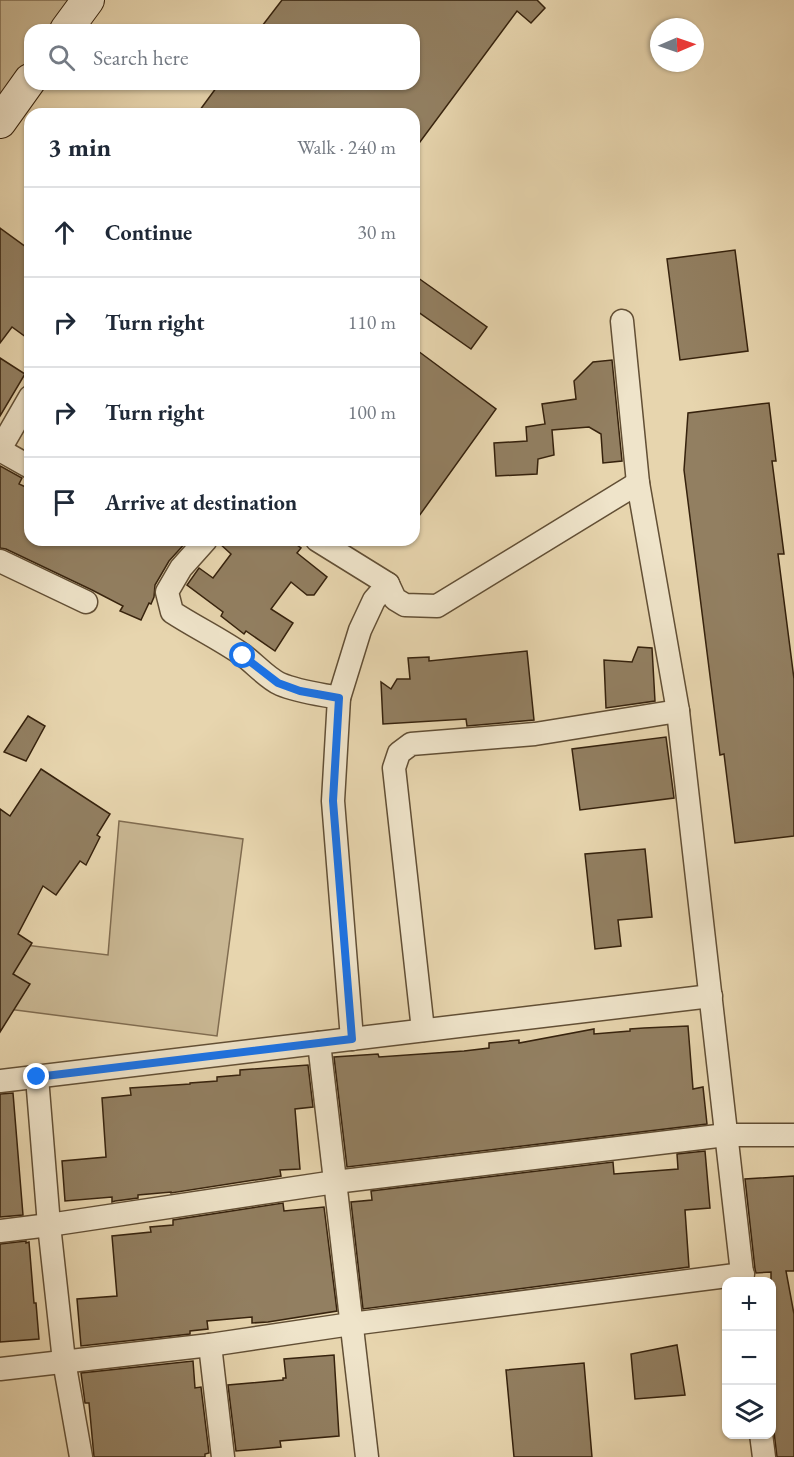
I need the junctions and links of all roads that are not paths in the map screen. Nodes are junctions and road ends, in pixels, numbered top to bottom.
1 (88, 0) edge
2 (70, 24) edge
3 (24, 88) edge
4 (0, 122) edge
5 (622, 321) dead end
6 (24, 407) edge
7 (0, 449) edge
8 (24, 463) edge
9 (638, 483) junction
10 (201, 546) edge
11 (328, 546) edge
12 (0, 561) edge
13 (388, 584) junction
14 (86, 602) dead end
15 (339, 698) junction
16 (678, 711) junction
17 (711, 996) junction
18 (423, 1030) junction
19 (352, 1039) junction
20 (319, 1043) junction
21 (37, 1077) junction
22 (0, 1081) edge
23 (726, 1135) junction
24 (794, 1135) edge
25 (335, 1182) junction
26 (49, 1225) junction
27 (0, 1231) edge
28 (743, 1277) edge
29 (722, 1280) edge
30 (351, 1324) junction
31 (210, 1345) junction
32 (64, 1361) junction
33 (0, 1369) edge
34 (762, 1439) edge
35 (81, 1457) edge
36 (223, 1457) edge
37 (367, 1457) edge
38 (764, 1457) edge

1 - 2 street
3 - 4 street
5 - 9 street
6 - 7 street
7 - 8 street
9 - 13 street
9 - 16 street
10 - 15 street
11 - 13 street
12 - 14 street
13 - 15 street
15 - 19 street
16 - 17 street
16 - 18 street
17 - 18 street
17 - 23 street
18 - 19 street
19 - 20 street
20 - 21 street
20 - 25 street
21 - 22 street
21 - 26 street
23 - 24 street
23 - 25 street
23 - 28 street
25 - 26 street
25 - 30 street
26 - 27 street
26 - 32 street
29 - 30 street
30 - 31 street
30 - 37 street
31 - 32 street
31 - 36 street
32 - 33 street
32 - 35 street
34 - 38 street

